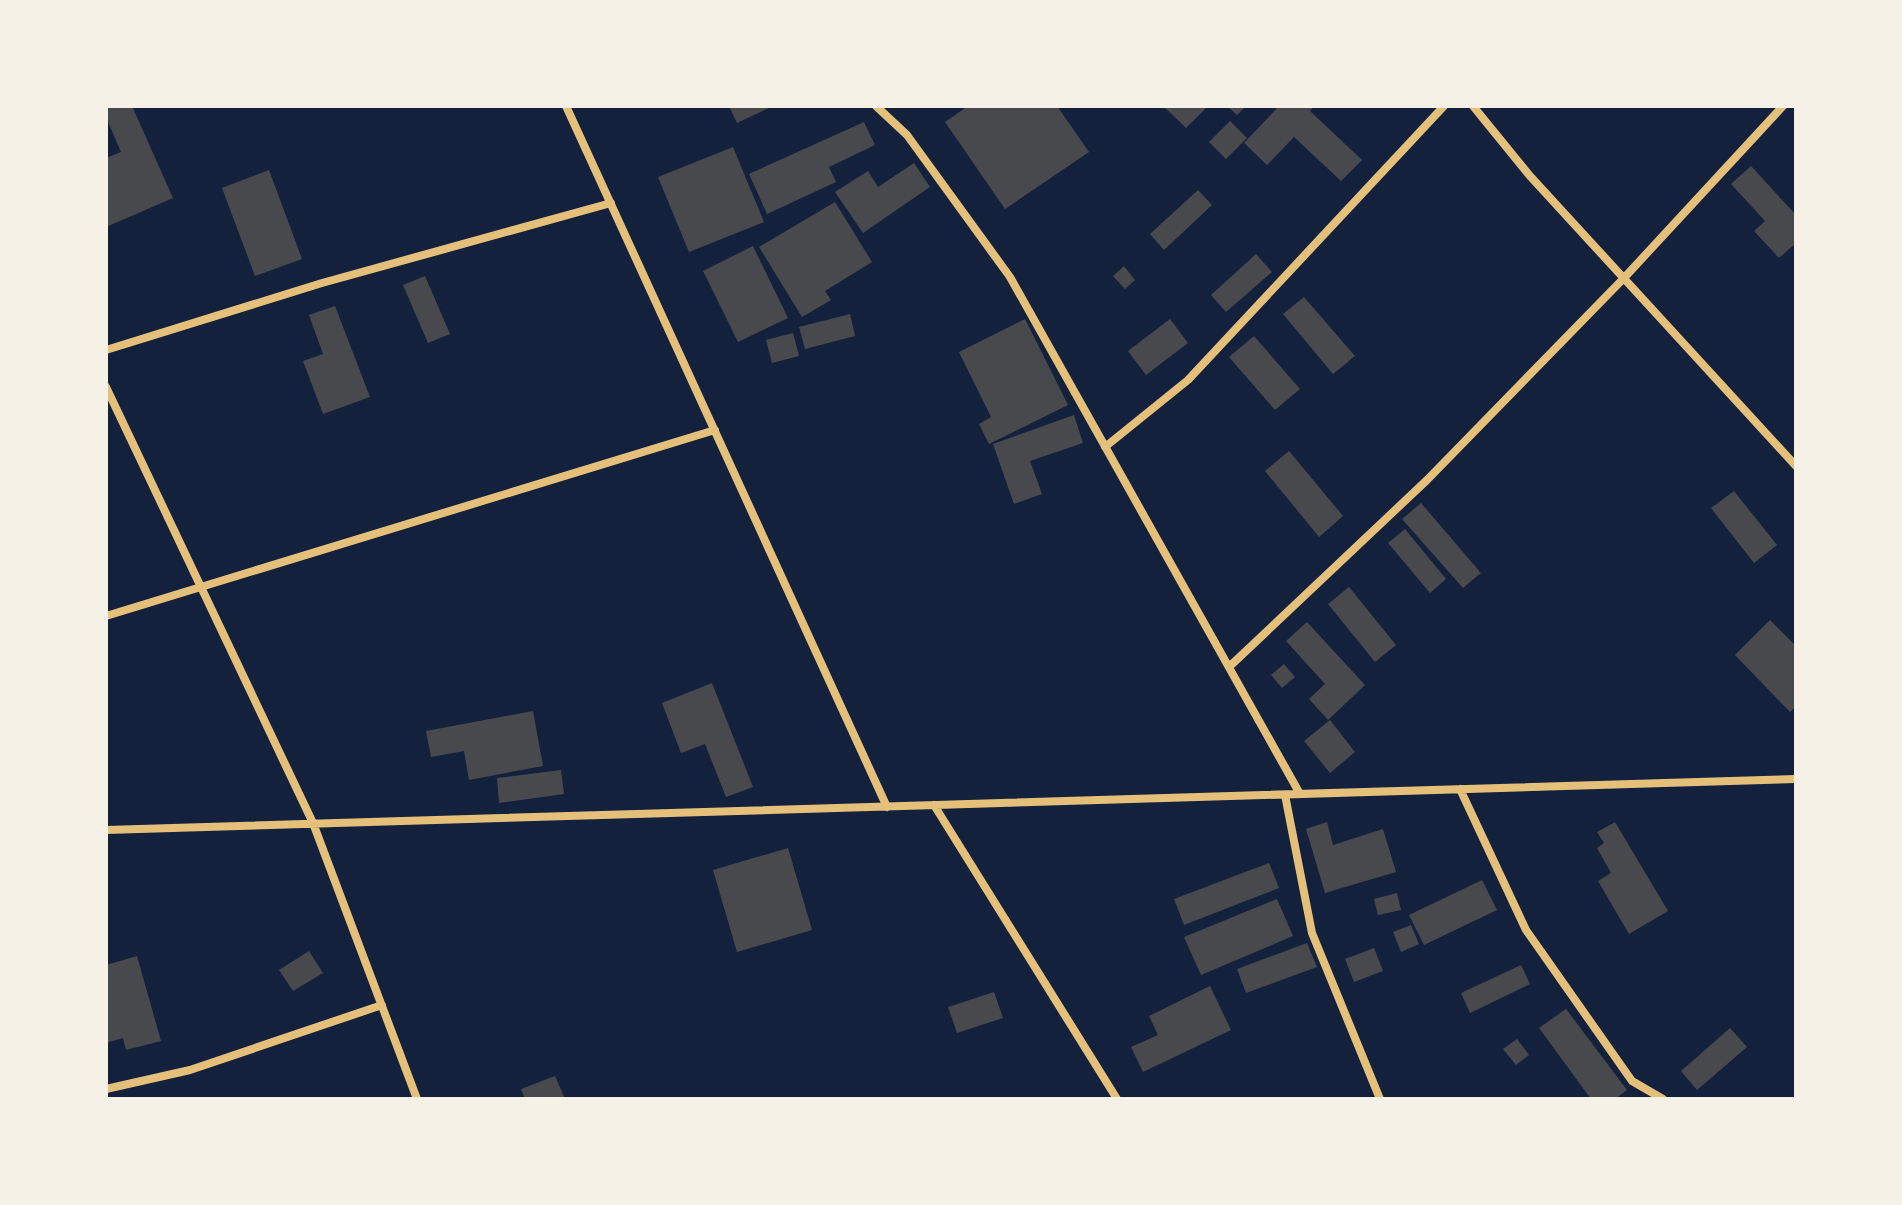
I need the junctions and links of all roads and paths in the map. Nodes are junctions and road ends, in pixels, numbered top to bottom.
1 (566, 106) edge
2 (876, 106) edge
3 (1444, 106) edge
4 (1473, 106) edge
5 (1783, 106) edge
6 (611, 203) junction
7 (1624, 278) junction
8 (106, 350) edge
9 (106, 387) edge
10 (715, 430) junction
11 (1105, 447) junction
12 (1796, 466) edge
13 (200, 587) junction
14 (106, 616) edge
15 (1229, 667) junction
16 (1796, 779) edge
17 (1460, 789) junction
18 (1300, 794) junction
19 (1285, 795) junction
20 (934, 805) junction
21 (887, 807) junction
22 (313, 823) junction
23 (106, 830) edge
24 (382, 1005) junction
25 (106, 1089) edge
26 (417, 1099) edge
27 (1117, 1099) edge
28 (1380, 1099) edge
29 (1663, 1099) edge

1 - 6 street
2 - 11 street
3 - 11 street
4 - 7 street
5 - 7 street
6 - 8 street
6 - 10 street
7 - 12 street
7 - 15 street
9 - 13 street
10 - 13 street
10 - 21 street
11 - 15 street
13 - 14 street
13 - 22 street
15 - 18 street
16 - 17 street
17 - 18 street
17 - 29 street
18 - 19 street
19 - 20 street
19 - 28 street
20 - 21 street
20 - 27 street
21 - 22 street
22 - 23 street
22 - 24 street
24 - 25 street
24 - 26 street

